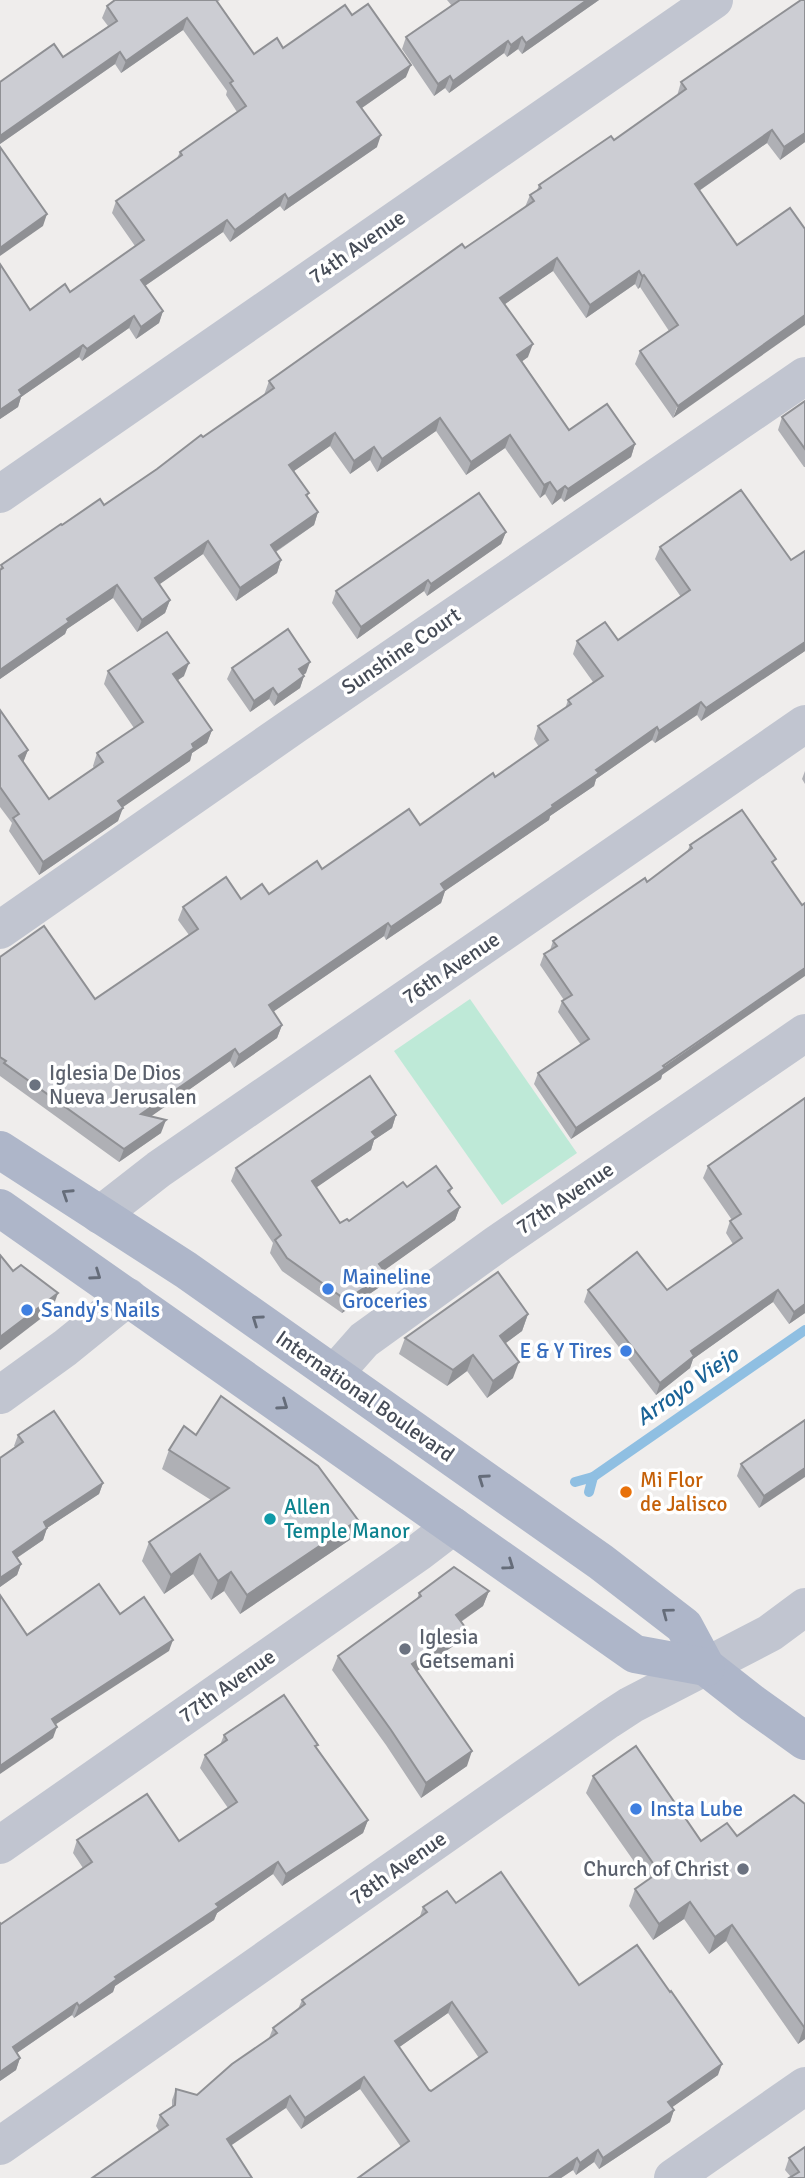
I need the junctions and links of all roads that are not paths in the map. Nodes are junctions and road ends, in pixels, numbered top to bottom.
1 (714, 0) edge
2 (805, 376) edge
3 (0, 494) edge
4 (805, 724) edge
5 (0, 930) edge
6 (805, 1033) edge
7 (0, 1150) edge
8 (0, 1208) edge
9 (100, 1215) junction
10 (128, 1297) junction
11 (334, 1374) junction
12 (0, 1395) edge
13 (453, 1526) junction
14 (805, 1608) edge
15 (706, 1667) junction
16 (805, 1741) edge
17 (0, 1845) edge
18 (805, 2086) edge
19 (0, 2146) edge
20 (673, 2178) edge

1 - 3 street, 74th Avenue
2 - 5 street, Sunshine Court
4 - 9 street, 76th Avenue
6 - 11 street, 77th Avenue
9 -> 7 main road, International Boulevard
8 -> 10 main road, International Boulevard
11 -> 9 main road, International Boulevard
10 - 12 street
10 -> 13 main road, International Boulevard
15 -> 11 main road, International Boulevard
13 -> 15 main road, International Boulevard
13 - 17 street, 77th Avenue
14 - 15 street, 78th Avenue
15 - 16 main road, International Boulevard
15 - 19 street, 78th Avenue
18 - 20 street

